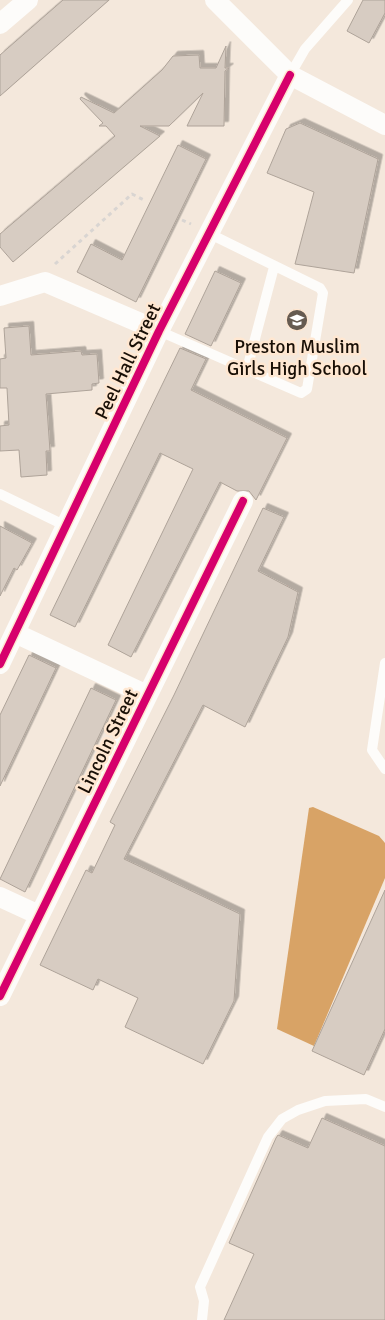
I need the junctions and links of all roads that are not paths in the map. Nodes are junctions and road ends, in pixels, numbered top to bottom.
1 (28, 0) edge
2 (348, 0) edge
3 (217, 2) edge
4 (0, 24) edge
5 (290, 75) junction
6 (385, 125) edge
7 (208, 233) junction
8 (274, 266) junction
9 (0, 296) edge
10 (159, 331) junction
11 (247, 370) junction
12 (0, 494) edge
13 (243, 501) dead end
14 (66, 526) junction
15 (15, 633) junction
16 (0, 664) edge
17 (385, 668) edge
18 (147, 695) junction
19 (385, 768) edge
20 (0, 897) edge
21 (40, 915) junction
22 (0, 996) edge
23 (385, 1107) edge
24 (202, 1320) edge

1 - 4 street
2 - 5 lane
3 - 5 street
5 - 6 street
5 - 7 street, Peel Hall Street
7 - 8 lane
7 - 10 street, Peel Hall Street
8 - 11 lane
8 - 11 lane
9 - 10 street
10 - 11 lane
10 - 14 street, Peel Hall Street
12 - 14 lane
13 - 18 street, Lincoln Street
14 - 15 street, Peel Hall Street
15 - 16 street, Peel Hall Street
15 - 18 street
17 - 19 lane
18 - 21 street, Lincoln Street
20 - 21 street
21 - 22 street, Lincoln Street
23 - 24 lane

